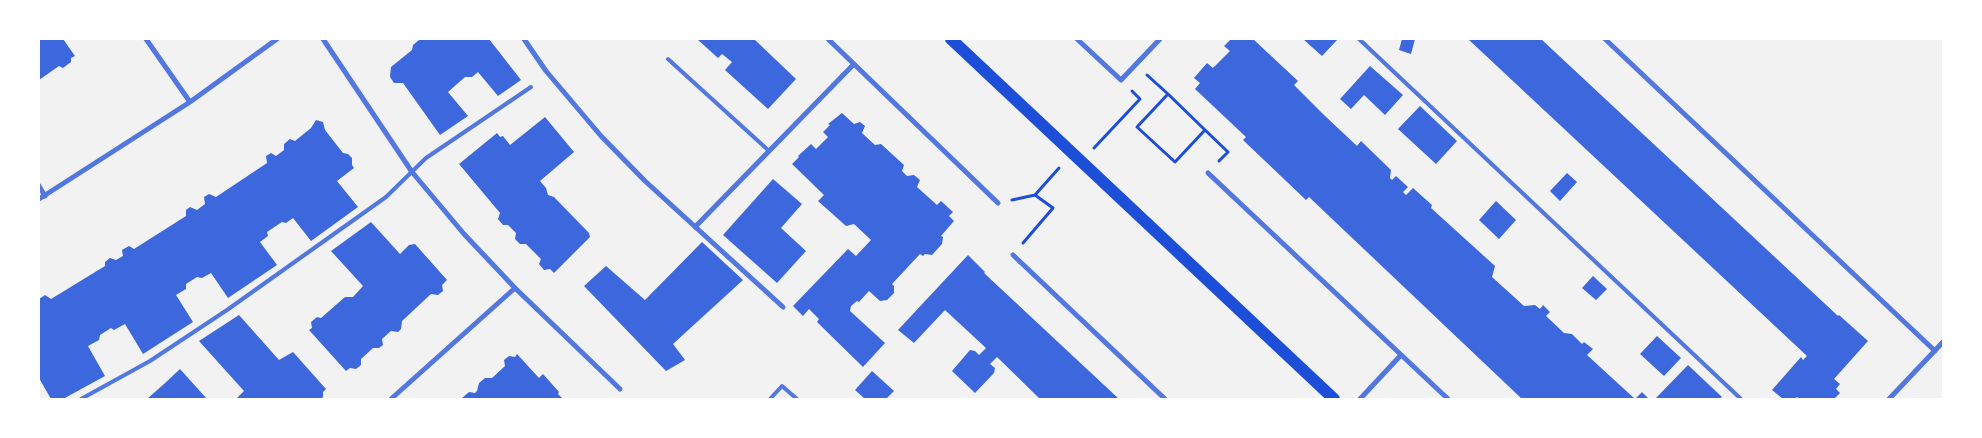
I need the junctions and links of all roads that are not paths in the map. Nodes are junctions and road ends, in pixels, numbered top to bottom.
1 (146, 39) edge
2 (277, 39) edge
3 (323, 39) edge
4 (524, 39) edge
5 (828, 39) edge
6 (951, 39) edge
7 (1077, 39) edge
8 (1160, 39) edge
9 (1359, 39) edge
10 (1605, 39) edge
11 (668, 59) dead end
12 (854, 64) junction
13 (531, 87) dead end
14 (190, 102) junction
15 (768, 150) junction
16 (412, 172) junction
17 (1208, 172) road end
18 (39, 186) edge
19 (45, 196) junction
20 (39, 199) edge
21 (998, 203) road end
22 (695, 227) junction
23 (1013, 255) road end
24 (515, 288) junction
25 (783, 307) dead end
26 (1943, 342) edge
27 (1935, 351) junction
28 (1401, 355) junction
29 (620, 389) dead end
30 (81, 399) edge
31 (391, 399) edge
32 (770, 399) edge
33 (797, 399) edge
34 (1166, 399) edge
35 (1334, 399) edge
36 (1360, 399) edge
37 (1448, 399) edge
38 (1740, 399) edge
39 (1890, 399) edge

1 - 14 street
2 - 14 street
3 - 16 street
4 - 22 street
5 - 12 street
6 - 35 main road
7 - 8 street
9 - 38 lane
10 - 27 street
11 - 15 lane
12 - 15 street
12 - 21 street
13 - 16 lane
14 - 19 street
15 - 22 street
16 - 24 street
16 - 30 lane
17 - 28 street
18 - 19 street
19 - 20 street
22 - 25 street
23 - 34 street
24 - 29 street
24 - 31 street
26 - 27 street
27 - 39 street
28 - 36 street
28 - 37 street
32 - 33 lane

